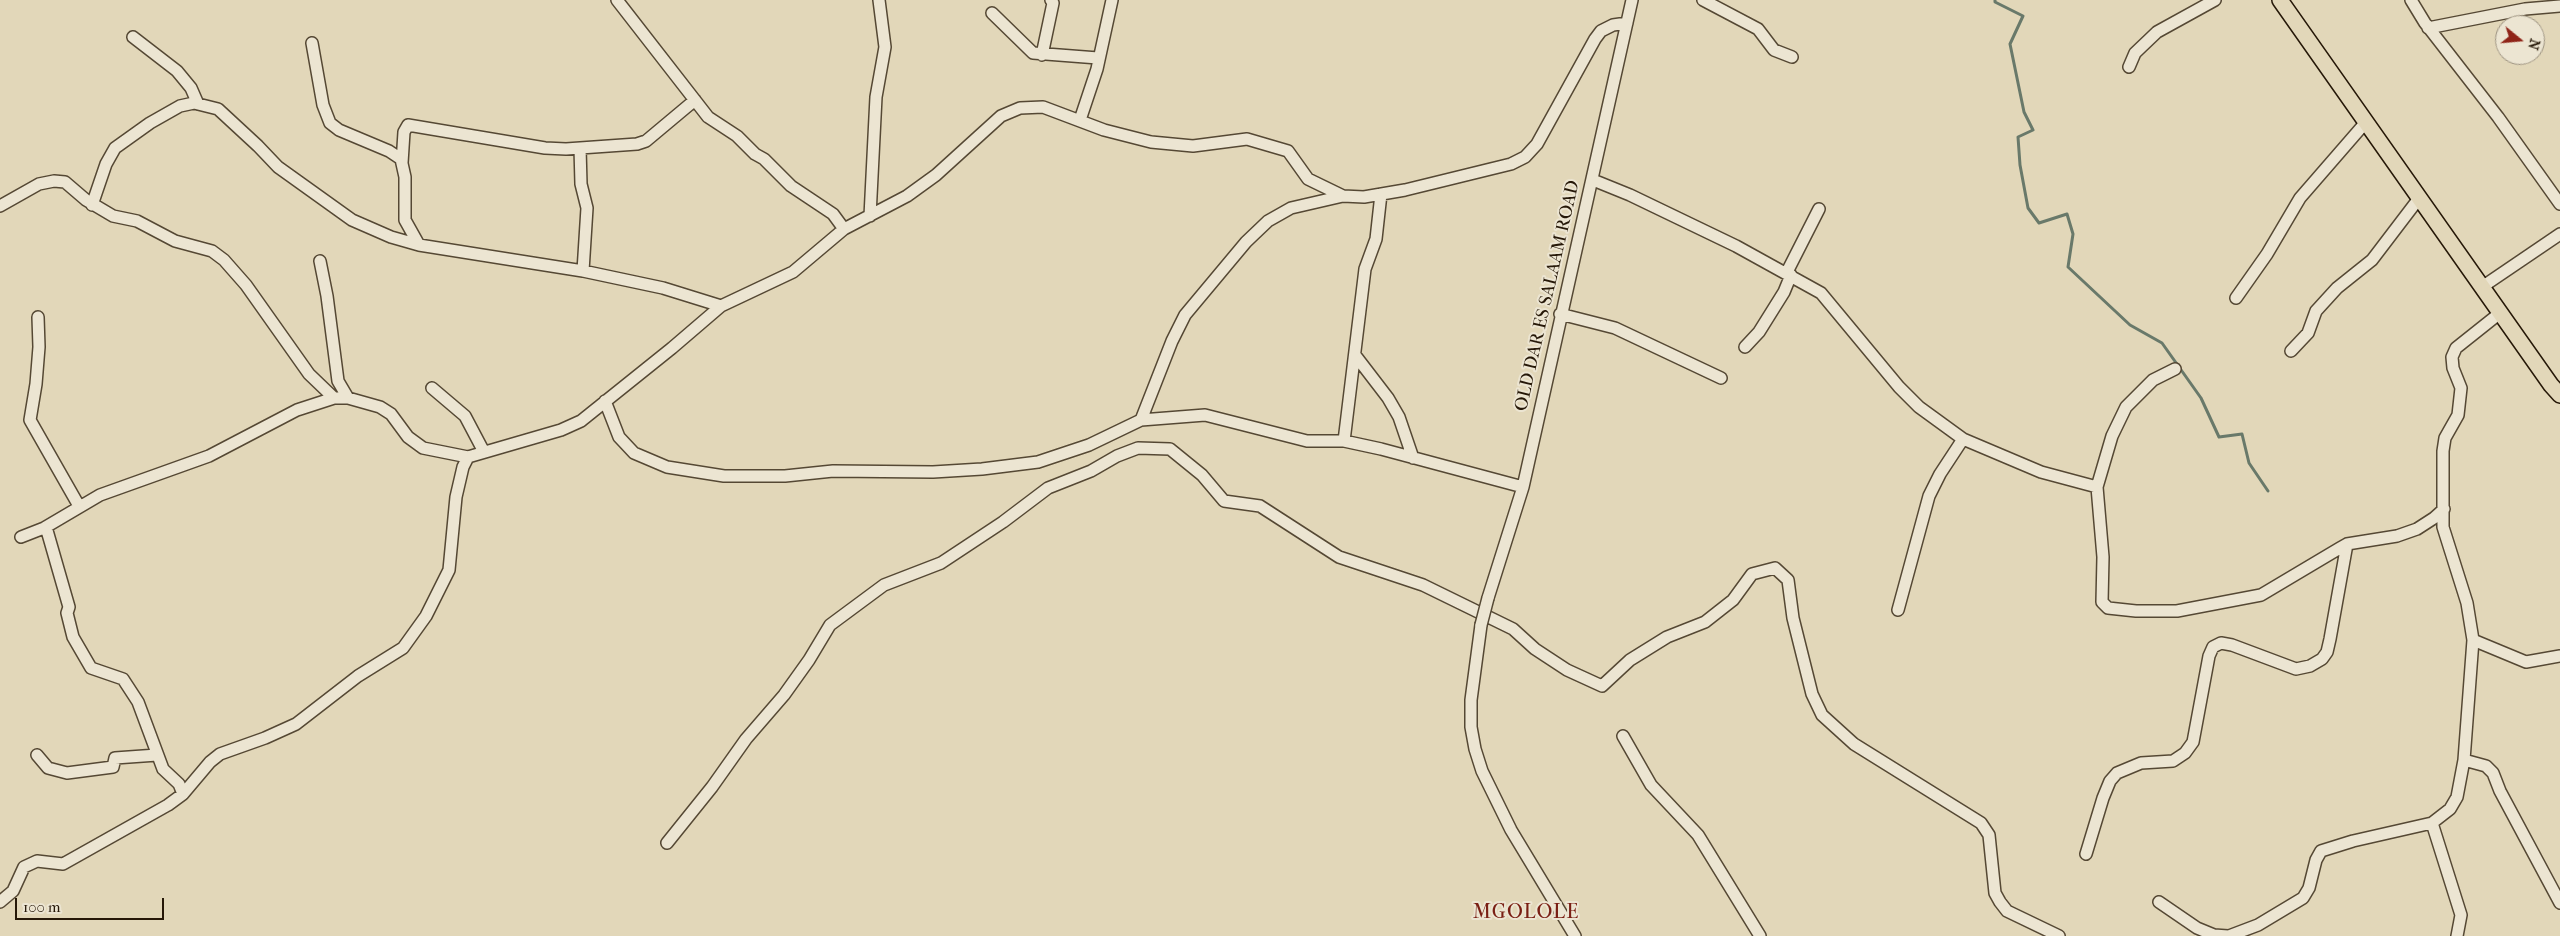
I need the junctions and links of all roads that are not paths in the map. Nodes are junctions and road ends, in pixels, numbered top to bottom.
1 (617, 0) edge
2 (879, 0) edge
3 (1051, 0) edge
4 (1112, 0) edge
5 (1632, 0) edge
6 (1703, 0) edge
7 (2215, 0) edge
8 (2280, 0) edge
9 (2411, 0) edge
10 (2560, 6) edge
11 (992, 13) dead end
12 (1627, 23) junction
13 (2428, 28) junction
14 (133, 37) dead end
15 (312, 43) dead end
16 (1042, 55) junction
17 (1792, 57) dead end
18 (1098, 58) junction
19 (2130, 67) dead end
20 (696, 100) junction
21 (198, 104) junction
22 (1080, 120) junction
23 (2366, 122) junction
24 (580, 148) junction
25 (402, 163) junction
26 (1592, 180) junction
27 (1381, 194) junction
28 (1343, 196) junction
29 (2420, 197) junction
30 (2560, 204) edge
31 (92, 205) junction
32 (0, 206) edge
33 (1819, 209) dead end
34 (870, 216) junction
35 (844, 229) junction
36 (2560, 234) edge
37 (419, 245) junction
38 (320, 261) dead end
39 (583, 271) junction
40 (1789, 274) junction
41 (2482, 287) junction
42 (2236, 298) dead end
43 (721, 306) junction
44 (1560, 314) junction
45 (2500, 314) junction
46 (38, 317) dead end
47 (1745, 347) dead end
48 (2291, 351) dead end
49 (1356, 355) junction
50 (2174, 369) dead end
51 (1721, 378) dead end
52 (432, 388) dead end
53 (2560, 395) edge
54 (334, 398) junction
55 (348, 398) junction
56 (605, 401) junction
57 (1141, 420) junction
58 (1963, 439) junction
59 (1344, 441) junction
60 (484, 452) junction
61 (468, 456) junction
62 (1413, 458) junction
63 (1523, 487) junction
64 (2097, 487) junction
65 (79, 506) junction
66 (2444, 509) junction
67 (46, 527) junction
68 (21, 537) dead end
69 (2347, 544) junction
70 (1898, 610) dead end
71 (2473, 640) junction
72 (2560, 656) edge
73 (1623, 736) dead end
74 (157, 754) junction
75 (37, 755) dead end
76 (2464, 760) junction
77 (184, 794) junction
78 (2432, 823) junction
79 (667, 843) dead end
80 (2086, 854) dead end
81 (0, 902) edge
82 (2159, 902) dead end
83 (2560, 903) edge
84 (1575, 936) edge
85 (1760, 936) edge
86 (2059, 936) edge
87 (2229, 936) edge
88 (2457, 936) edge

1 - 20 street
2 - 34 street
3 - 16 street
4 - 18 street
5 - 12 street, OLD DAR ES SALAAM ROAD
6 - 17 street
7 - 19 street
8 - 23 main road
9 - 13 street
10 - 13 street
11 - 16 street
12 - 26 street, OLD DAR ES SALAAM ROAD
12 - 27 street
13 - 30 street
14 - 21 street
15 - 25 street
16 - 18 street
18 - 22 street
20 - 24 street
20 - 35 street
21 - 31 street
21 - 37 street
22 - 28 street
22 - 34 street
23 - 29 main road
23 - 42 street
24 - 25 street
24 - 39 street
25 - 37 street
26 - 40 street
26 - 44 street, OLD DAR ES SALAAM ROAD
27 - 28 street
27 - 49 street
28 - 57 street
29 - 41 main road
29 - 48 street
31 - 32 street
31 - 54 street
33 - 40 street
34 - 35 street
35 - 43 street
36 - 41 street
37 - 39 street
38 - 55 street
39 - 43 street
40 - 47 street
40 - 58 street
41 - 45 main road
43 - 56 street
44 - 51 street
44 - 63 street, OLD DAR ES SALAAM ROAD
45 - 53 main road
45 - 66 street
46 - 65 street
49 - 59 street
49 - 62 street
50 - 64 street
52 - 60 street
54 - 55 street
54 - 65 street
55 - 61 street
56 - 57 street
56 - 60 street
57 - 59 street
58 - 64 street
58 - 70 street
59 - 62 street
60 - 61 street
61 - 77 street
62 - 63 street
63 - 84 street, OLD DAR ES SALAAM ROAD, bridge
64 - 69 street
65 - 67 street
66 - 69 street
66 - 71 street
67 - 68 street
67 - 74 street
69 - 80 street
71 - 72 street
71 - 76 street
73 - 85 street
74 - 75 street
74 - 77 street
76 - 78 street
76 - 83 street
77 - 81 street
78 - 87 street
78 - 88 street
79 - 86 street
82 - 87 street

